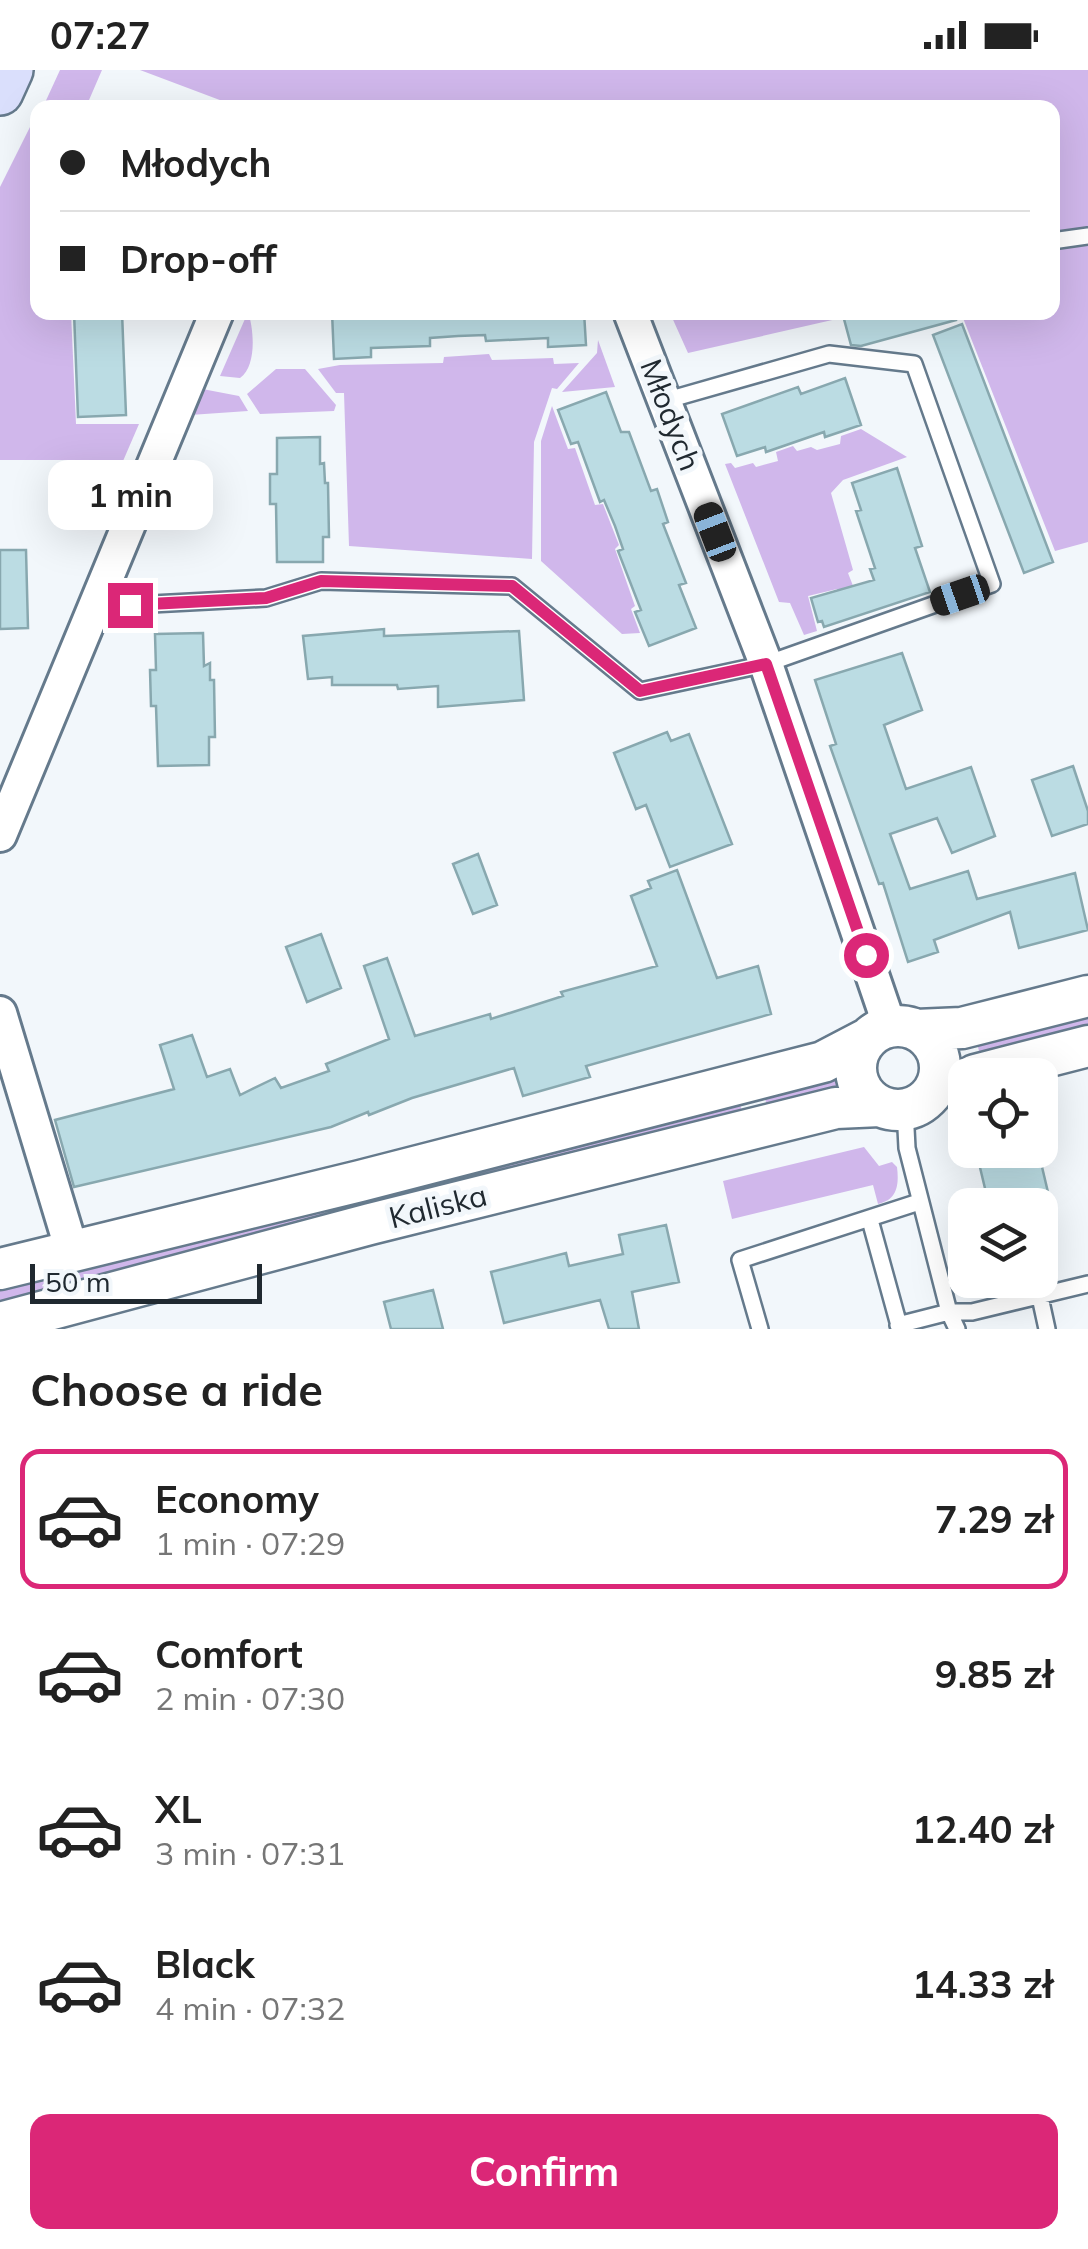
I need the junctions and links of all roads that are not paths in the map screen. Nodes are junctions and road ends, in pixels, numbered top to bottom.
1 (10, 70) edge
2 (0, 92) edge
3 (1088, 236) edge
4 (1060, 239) edge
5 (213, 320) edge
6 (633, 320) edge
7 (664, 400) junction
8 (95, 607) junction
9 (766, 664) junction
10 (0, 836) edge
11 (1088, 996) edge
12 (0, 1012) edge
13 (891, 1032) junction
14 (1088, 1046) edge
15 (1041, 1058) edge
16 (948, 1087) edge
17 (904, 1104) junction
18 (360, 1181) junction
19 (920, 1202) junction
20 (870, 1220) junction
21 (370, 1224) junction
22 (72, 1251) junction
23 (0, 1269) edge
24 (1088, 1284) edge
25 (1058, 1292) edge
26 (1035, 1298) edge
27 (1040, 1298) edge
28 (949, 1312) junction
29 (0, 1323) edge
30 (899, 1327) edge
31 (760, 1329) edge
32 (957, 1329) edge
33 (1047, 1329) edge

1 - 2 main road
3 - 4 lane
5 - 8 street
6 - 7 street, Młodych
7 - 9 street, Młodych
7 - 9 lane
8 - 9 lane
8 - 10 street
9 - 13 street, Młodych
11 - 13 street, Kaliska
12 - 22 street
13 - 17 street
13 - 17 street
13 - 18 street, Kaliska
14 - 15 street
16 - 17 street, Kaliska
17 - 19 lane
17 - 21 street, Kaliska
18 - 21 street
18 - 22 street, Kaliska
19 - 20 lane
19 - 28 lane
20 - 30 lane
20 - 31 lane
21 - 29 street, Kaliska
22 - 23 street, Kaliska
24 - 25 lane
26 - 28 lane
27 - 33 lane
28 - 30 lane
28 - 32 lane

